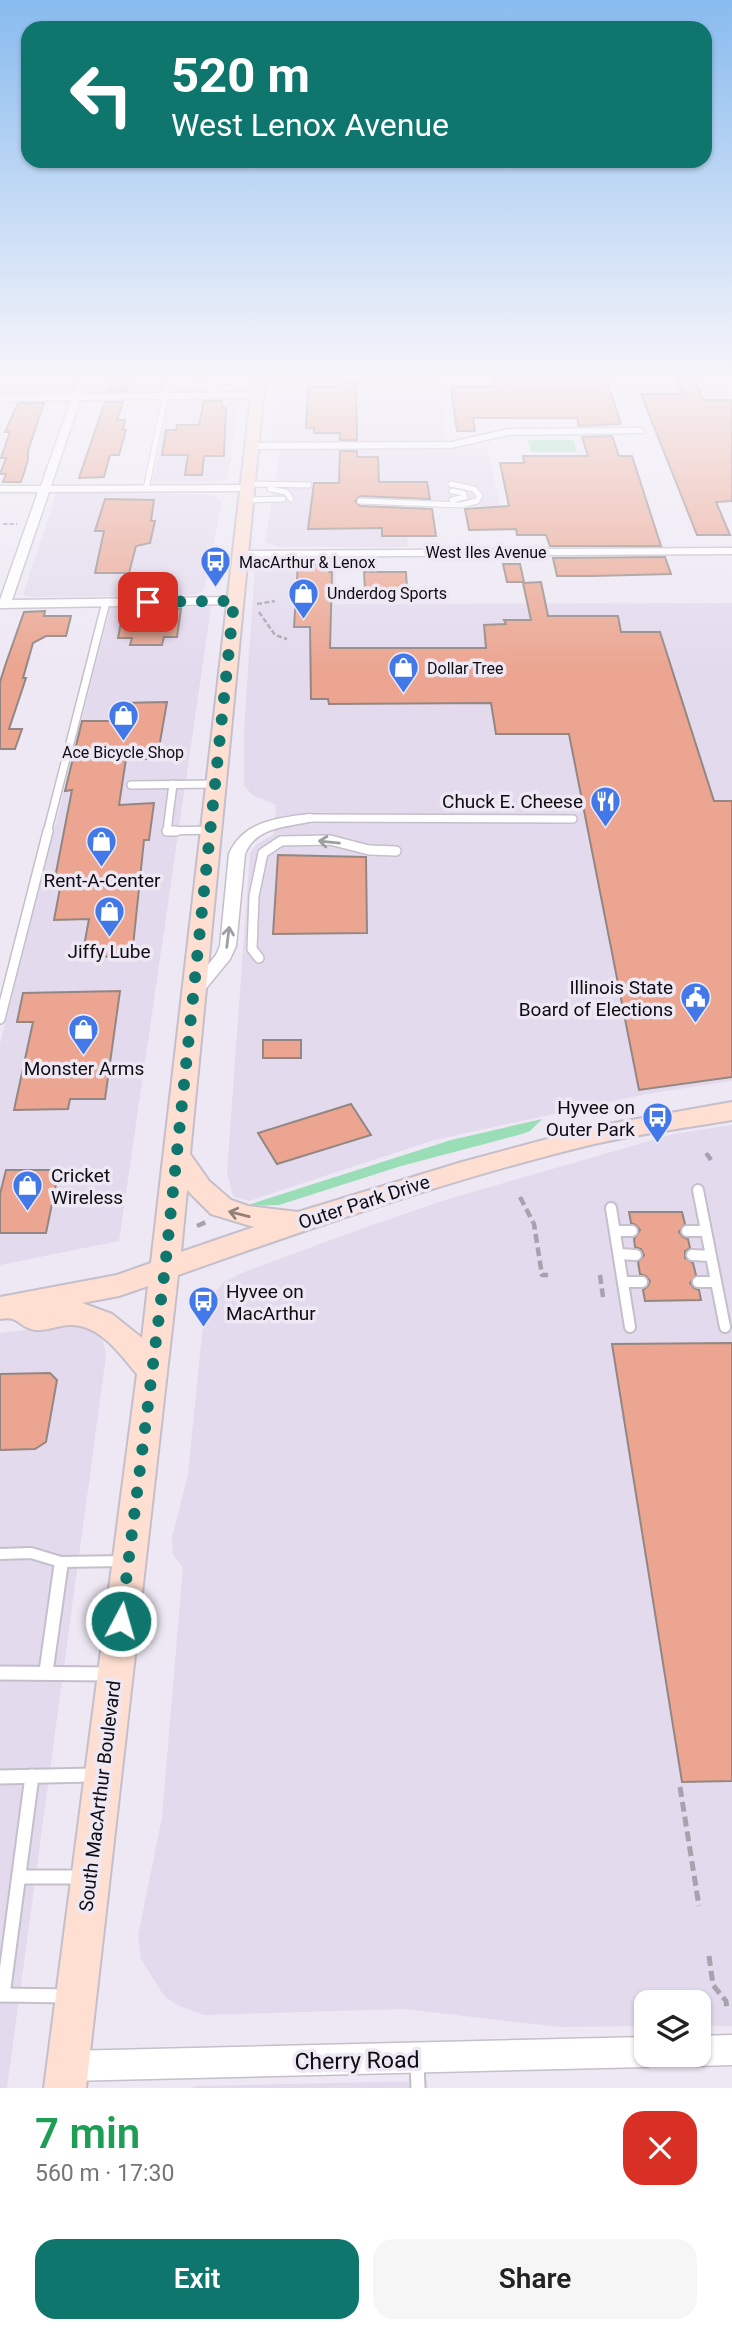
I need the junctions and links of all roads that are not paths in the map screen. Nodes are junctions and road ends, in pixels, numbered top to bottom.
1 (50, 475) edge
2 (149, 475) edge
3 (248, 475) edge
4 (451, 487) joint
5 (309, 488) dead end
6 (0, 489) edge
7 (45, 489) junction
8 (146, 489) junction
9 (247, 491) junction
10 (283, 499) dead end
11 (291, 499) dead end
12 (732, 551) edge
13 (240, 554) junction
14 (234, 601) junction
15 (106, 603) junction
16 (2, 604) edge
17 (173, 784) junction
18 (216, 784) junction
19 (131, 785) dead end
20 (309, 818) joint
21 (573, 819) dead end
22 (211, 830) junction
23 (396, 850) dead end
24 (259, 958) dead end
25 (193, 993) junction
26 (0, 1019) edge
27 (732, 1111) edge
28 (177, 1154) junction
29 (698, 1190) dead end
30 (611, 1208) dead end
31 (307, 1219) junction
32 (616, 1231) junction
33 (632, 1231) dead end
34 (687, 1231) dead end
35 (706, 1231) junction
36 (619, 1254) junction
37 (636, 1255) dead end
38 (692, 1255) dead end
39 (710, 1255) junction
40 (165, 1268) junction
41 (624, 1282) junction
42 (642, 1282) dead end
43 (698, 1282) dead end
44 (716, 1282) junction
45 (8, 1307) edge
46 (630, 1327) dead end
47 (725, 1327) dead end
48 (152, 1371) junction
49 (0, 1554) edge
50 (128, 1560) junction
51 (61, 1562) junction
52 (46, 1672) junction
53 (0, 1673) edge
54 (114, 1674) junction
55 (103, 1774) junction
56 (32, 1776) junction
57 (0, 1777) edge
58 (19, 1877) junction
59 (90, 1877) junction
60 (1, 1995) edge
61 (76, 1996) junction
62 (711, 2050) edge
63 (732, 2050) edge
64 (634, 2053) edge
65 (417, 2074) edge
66 (66, 2077) edge

1 - 7 street
2 - 8 lane
3 - 9 main road, South MacArthur Boulevard
4 - 4 lane
5 - 9 lane
6 - 7 street
7 - 8 street
7 - 16 street
8 - 9 street
9 - 10 lane
9 - 11 lane
9 - 13 main road, South MacArthur Boulevard
12 - 13 street, West Iles Avenue
13 - 14 main road, South MacArthur Boulevard
14 - 15 street
14 - 18 main road, South MacArthur Boulevard
15 - 16 street
15 - 26 lane
17 - 18 lane
17 - 19 lane
17 - 22 lane
18 - 22 main road, South MacArthur Boulevard
20 - 21 lane
25 -> 20 street
22 - 25 main road, South MacArthur Boulevard
23 -> 24 lane
25 - 28 main road, South MacArthur Boulevard
27 - 31 main road, Outer Park Drive
31 -> 28 main road
28 - 40 main road, South MacArthur Boulevard
29 - 35 lane
30 - 32 lane
31 - 40 main road, Outer Park Drive
32 - 33 lane
32 - 36 lane
34 - 35 lane
35 - 39 lane
36 - 37 lane
36 - 41 lane
38 - 39 lane
39 - 44 lane
40 - 45 main road, Outer Park Drive
40 - 48 main road, South MacArthur Boulevard
41 - 42 lane
41 - 46 lane
43 - 44 lane
44 - 47 lane
45 - 48 main road
48 - 50 main road, South MacArthur Boulevard
49 - 51 lane
50 - 51 lane
50 - 54 main road, South MacArthur Boulevard
51 - 52 lane
52 - 53 lane
52 - 54 lane
54 - 55 main road, South MacArthur Boulevard
55 - 56 lane
55 - 59 main road, South MacArthur Boulevard
56 - 57 lane
56 - 58 lane
58 - 59 lane
58 - 60 lane
59 - 61 main road, South MacArthur Boulevard
60 - 61 lane
61 - 66 main road, South MacArthur Boulevard
62 - 63 street
64 - 65 street, Cherry Road
65 - 66 street, Cherry Road

